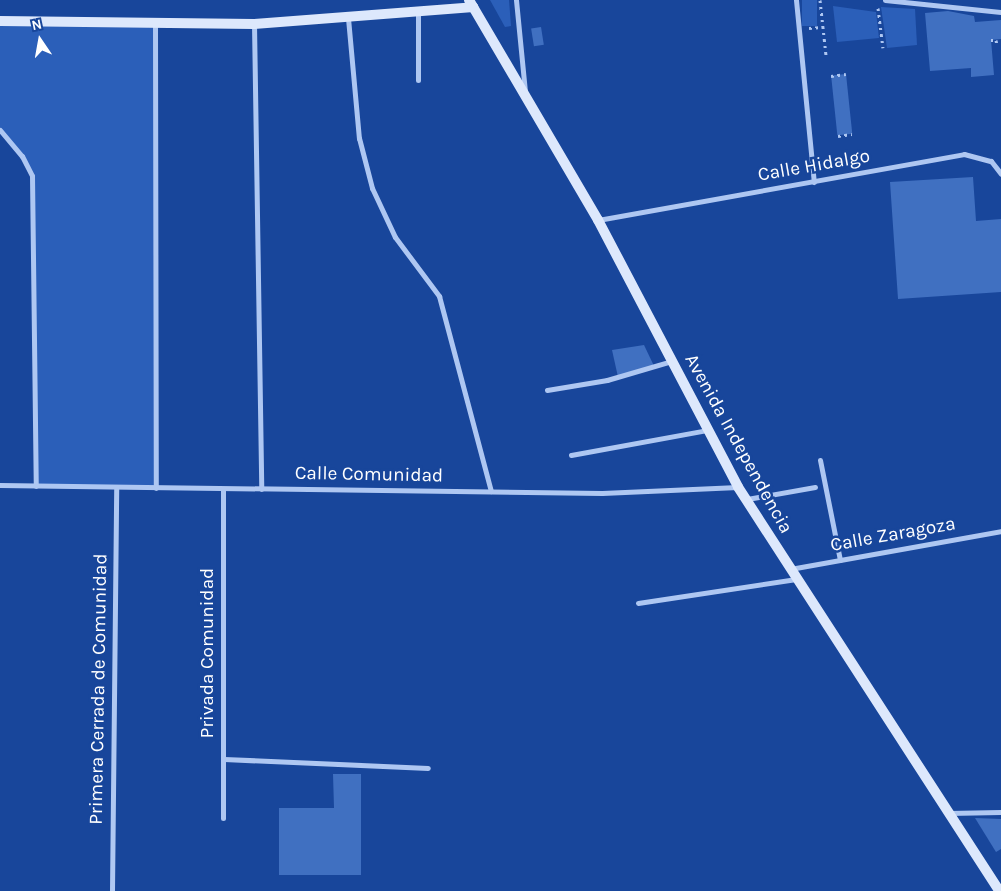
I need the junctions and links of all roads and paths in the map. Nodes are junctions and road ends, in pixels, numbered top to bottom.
1 (516, 0) edge
2 (796, 0) edge
3 (820, 0) edge
4 (877, 0) edge
5 (885, 0) edge
6 (471, 4) edge
7 (1001, 12) edge
8 (418, 15) junction
9 (348, 18) junction
10 (0, 21) edge
11 (155, 23) junction
12 (254, 24) junction
13 (991, 40) dead end
14 (996, 45) dead end
15 (883, 48) dead end
16 (826, 55) dead end
17 (846, 74) dead end
18 (831, 76) dead end
19 (418, 80) dead end
20 (525, 91) junction
21 (0, 130) edge
22 (852, 134) dead end
23 (838, 136) dead end
24 (1001, 174) edge
25 (814, 182) junction
26 (598, 220) junction
27 (672, 361) junction
28 (547, 390) dead end
29 (707, 430) junction
30 (571, 455) dead end
31 (820, 460) dead end
32 (0, 485) edge
33 (36, 486) junction
34 (116, 487) junction
35 (738, 487) junction
36 (815, 487) dead end
37 (156, 488) junction
38 (261, 488) junction
39 (223, 489) junction
40 (491, 491) junction
41 (746, 499) junction
42 (1001, 531) edge
43 (840, 560) junction
44 (790, 569) junction
45 (796, 579) junction
46 (638, 603) dead end
47 (224, 759) junction
48 (428, 768) dead end
49 (1001, 812) edge
50 (948, 813) junction
51 (223, 818) dead end
52 (112, 891) edge
53 (1000, 891) edge

1 - 20 street
2 - 25 street
3 - 16 path
4 - 15 path
5 - 7 street
6 - 8 main road
6 - 20 main road, Avenida Independencia
8 - 9 main road
8 - 19 street
9 - 12 main road
9 - 40 street
10 - 11 main road
11 - 12 main road
11 - 37 street
12 - 38 street
13 - 14 path
17 - 18 path
20 - 26 main road, Avenida Independencia
21 - 33 street
22 - 23 path
24 - 25 street, Calle Hidalgo
25 - 26 street, Calle Hidalgo
26 - 27 main road, Avenida Independencia
27 - 28 street
27 - 29 main road, Avenida Independencia
29 - 30 street
29 - 35 main road, Avenida Independencia
31 - 43 street
32 - 33 street, Calle Comunidad
33 - 34 street, Calle Comunidad
34 - 37 street, Calle Comunidad
34 - 52 street, Primera Cerrada de Comunidad
35 - 40 street, Calle Comunidad
35 - 41 main road, Avenida Independencia
36 - 41 street
37 - 39 street, Calle Comunidad
38 - 39 street, Calle Comunidad
38 - 40 street, Calle Comunidad
39 - 47 street, Privada Comunidad
41 - 44 main road, Avenida Independencia
42 - 43 street, Calle Zaragoza
43 - 44 street, Calle Zaragoza
44 - 45 main road, Avenida Independencia
45 - 46 street
45 - 50 main road, Avenida Independencia
47 - 48 street
47 - 51 street, Privada Comunidad
49 - 50 street
50 - 53 main road, Avenida Independencia

